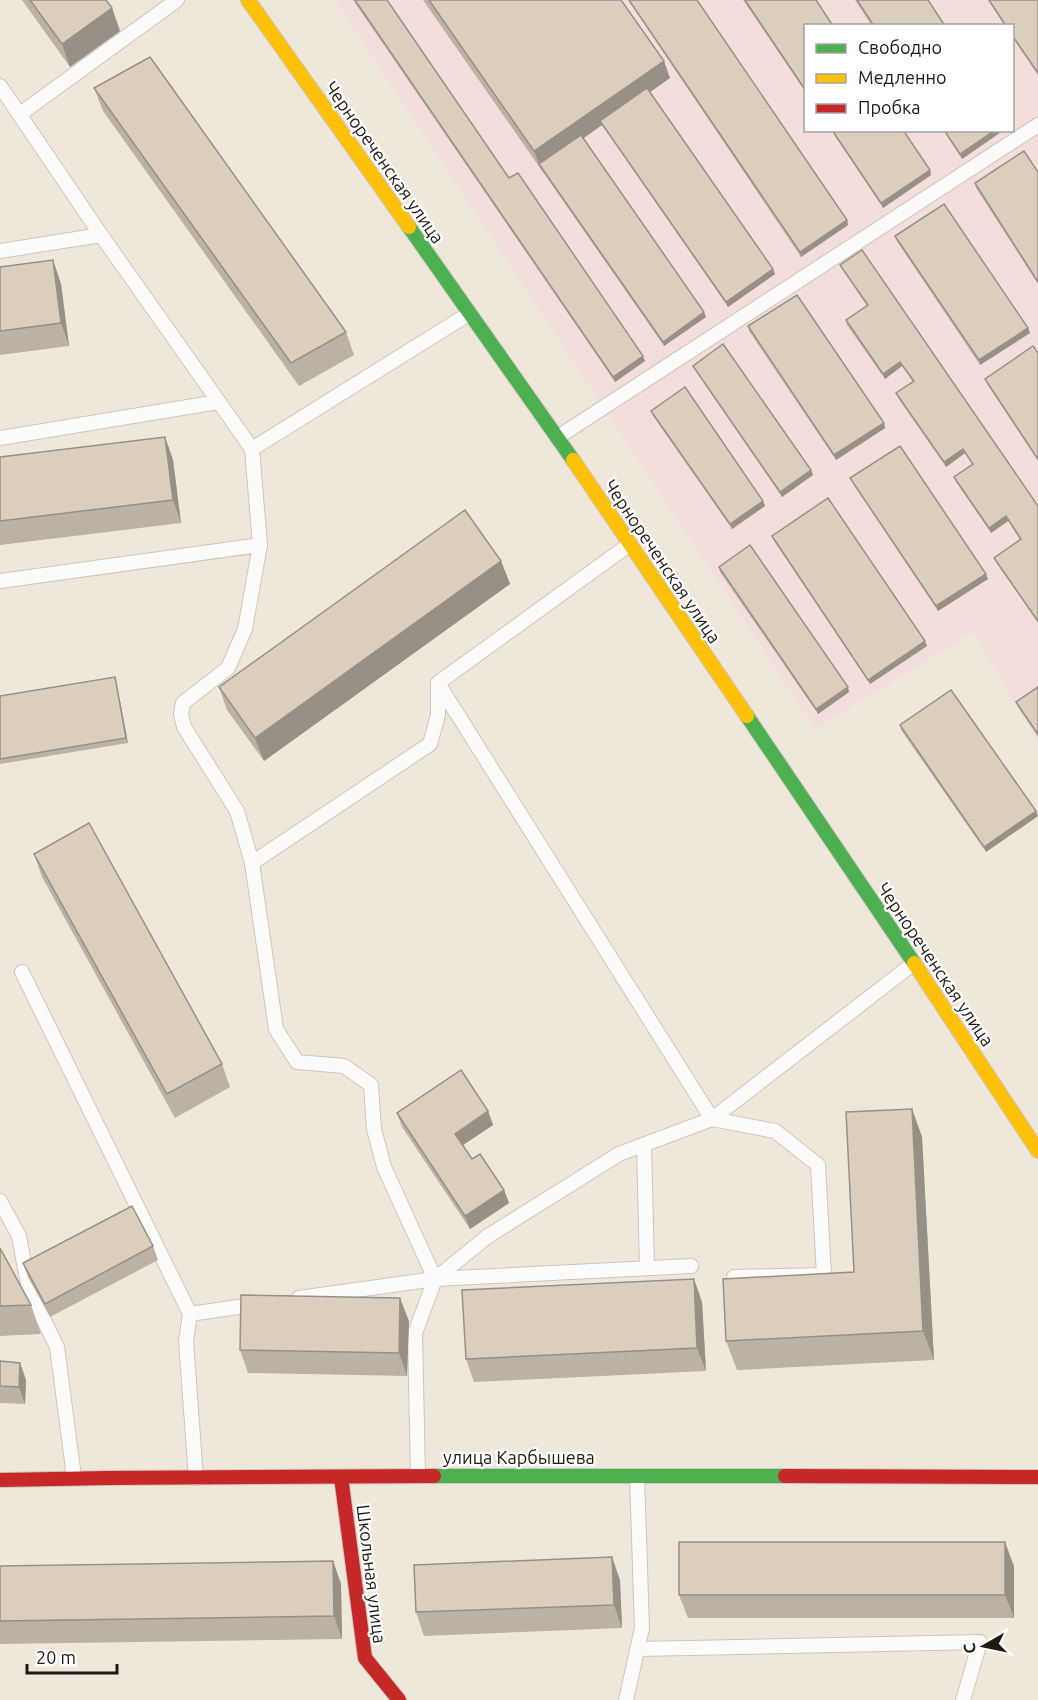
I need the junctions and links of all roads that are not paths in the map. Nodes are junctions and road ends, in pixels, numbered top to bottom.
1 (177, 0) edge
2 (248, 0) edge
3 (0, 86) edge
4 (20, 114) junction
5 (1038, 125) edge
6 (101, 235) junction
7 (0, 251) edge
8 (470, 313) junction
9 (218, 402) junction
10 (558, 437) junction
11 (0, 438) edge
12 (252, 449) junction
13 (630, 544) junction
14 (260, 545) junction
15 (0, 580) edge
16 (438, 683) junction
17 (252, 863) junction
18 (914, 963) junction
19 (22, 972) dead end
20 (712, 1119) junction
21 (644, 1145) junction
22 (1038, 1151) edge
23 (0, 1201) edge
24 (691, 1266) dead end
25 (647, 1268) junction
26 (734, 1277) edge
27 (435, 1279) junction
28 (190, 1314) junction
29 (637, 1475) junction
30 (341, 1476) junction
31 (418, 1476) junction
32 (74, 1477) junction
33 (1038, 1477) edge
34 (196, 1478) junction
35 (0, 1480) edge
36 (638, 1649) junction
37 (399, 1700) edge
38 (626, 1700) edge
39 (963, 1700) edge

1 - 4 lane
2 - 8 main road, Чернореченская улица
3 - 4 lane
4 - 6 lane
5 - 10 lane
6 - 7 lane
6 - 9 lane
8 - 10 main road, Чернореченская улица
8 - 12 lane
9 - 11 lane
9 - 12 lane
10 - 13 main road, Чернореченская улица
12 - 14 lane
13 - 16 lane
13 - 18 main road, Чернореченская улица
14 - 15 lane
14 - 17 lane
16 - 17 lane
16 - 20 lane
17 - 27 lane
18 - 20 lane
18 - 22 main road, Чернореченская улица
19 - 28 lane
20 - 21 lane
20 - 26 lane
21 - 25 lane
21 - 27 lane
23 - 32 lane
24 - 25 lane
25 - 27 lane
27 - 28 lane
27 - 31 lane
28 - 34 lane
29 - 31 main road, улица Карбышева
29 - 33 main road, улица Карбышева
29 - 36 lane
30 - 31 main road, улица Карбышева
30 - 34 main road, улица Карбышева
30 - 37 main road, Школьная улица
32 - 34 main road, улица Карбышева
32 - 35 main road, улица Карбышева
36 - 38 lane
36 - 39 lane

